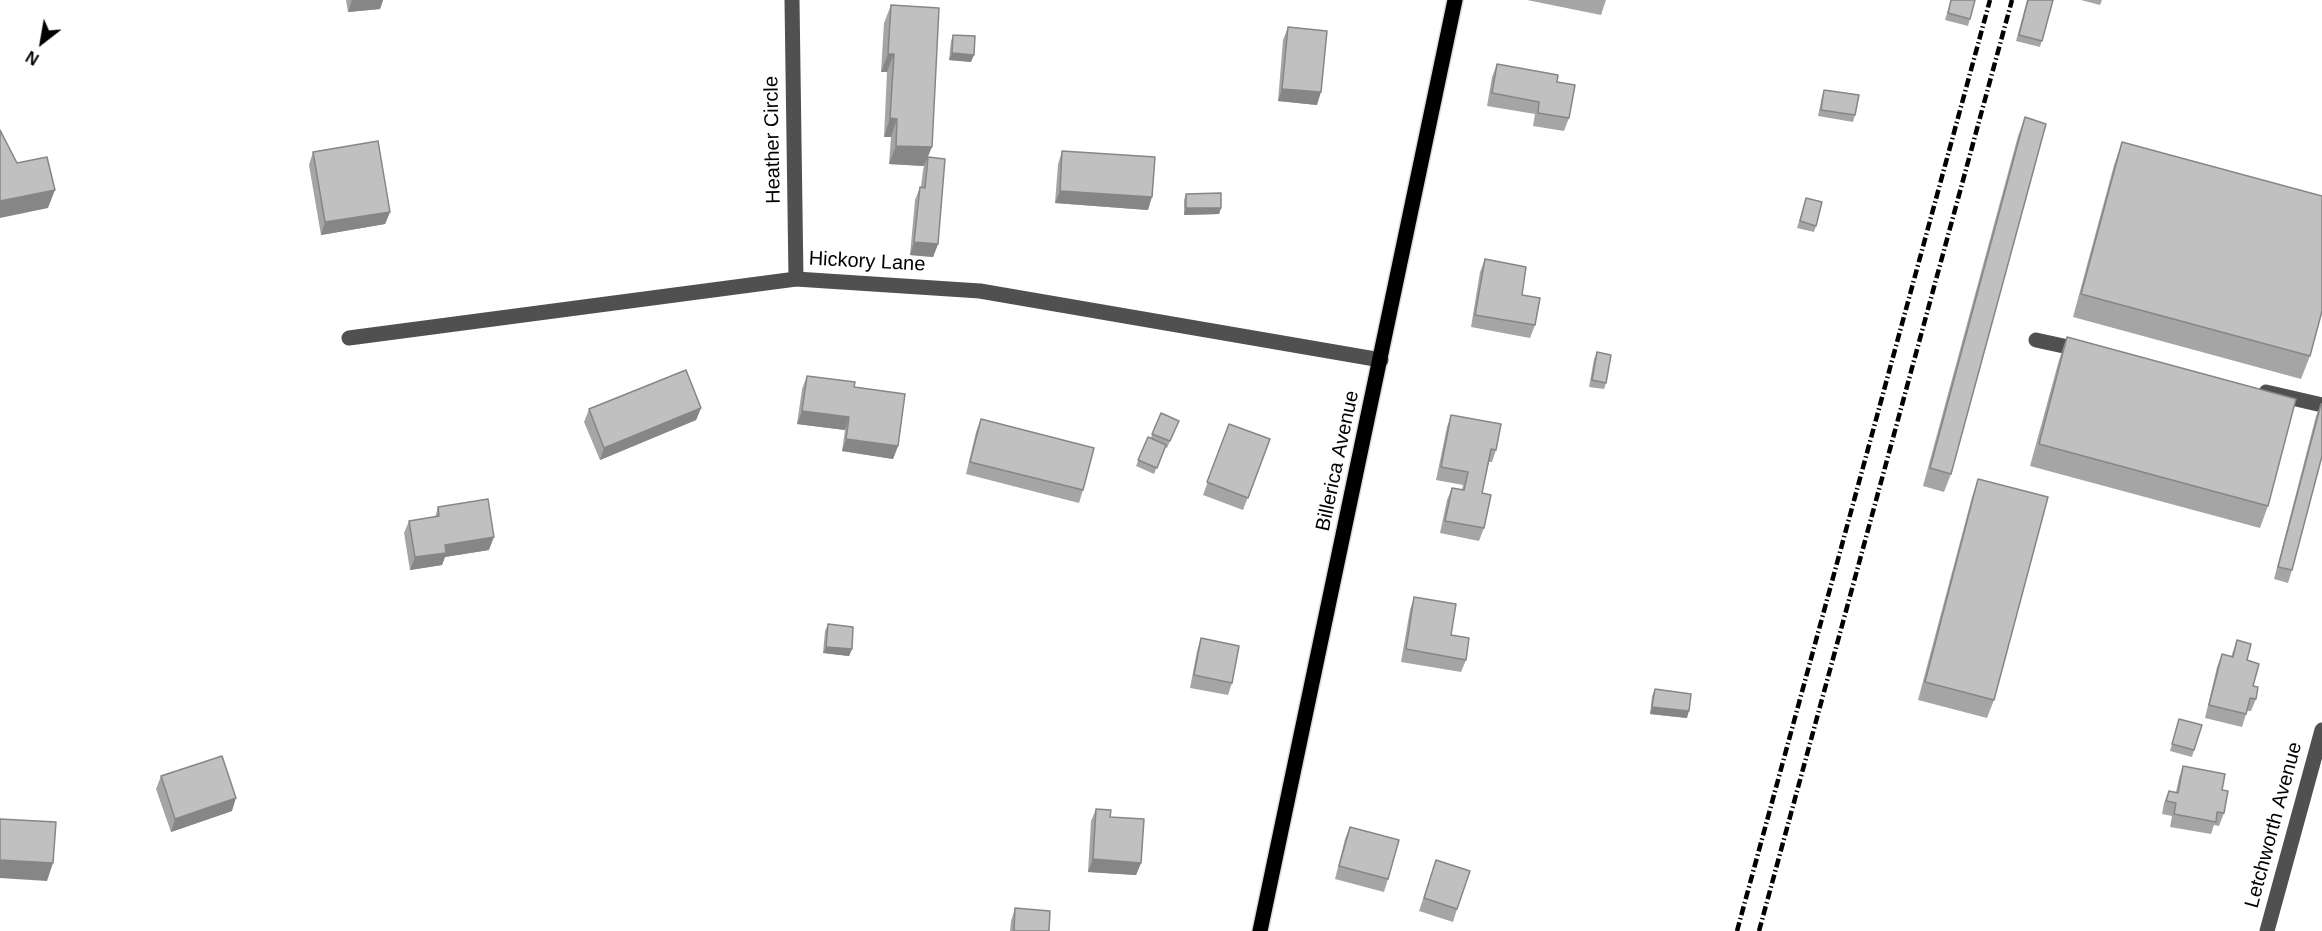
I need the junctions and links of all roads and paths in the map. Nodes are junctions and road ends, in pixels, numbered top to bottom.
1 (792, 0) edge
2 (1455, 0) edge
3 (796, 279) junction
4 (349, 338) dead end
5 (2036, 340) dead end
6 (2094, 353) edge
7 (1381, 360) junction
8 (2253, 389) edge
9 (2322, 405) edge
10 (2322, 730) edge
11 (1260, 931) edge
12 (2266, 931) edge

1 - 3 street, Heather Circle
2 - 7 main road, Billerica Avenue
3 - 4 street, Hickory Lane
3 - 7 street, Hickory Lane
5 - 6 street
7 - 11 main road, Billerica Avenue
8 - 9 street
10 - 12 street, Letchworth Avenue

